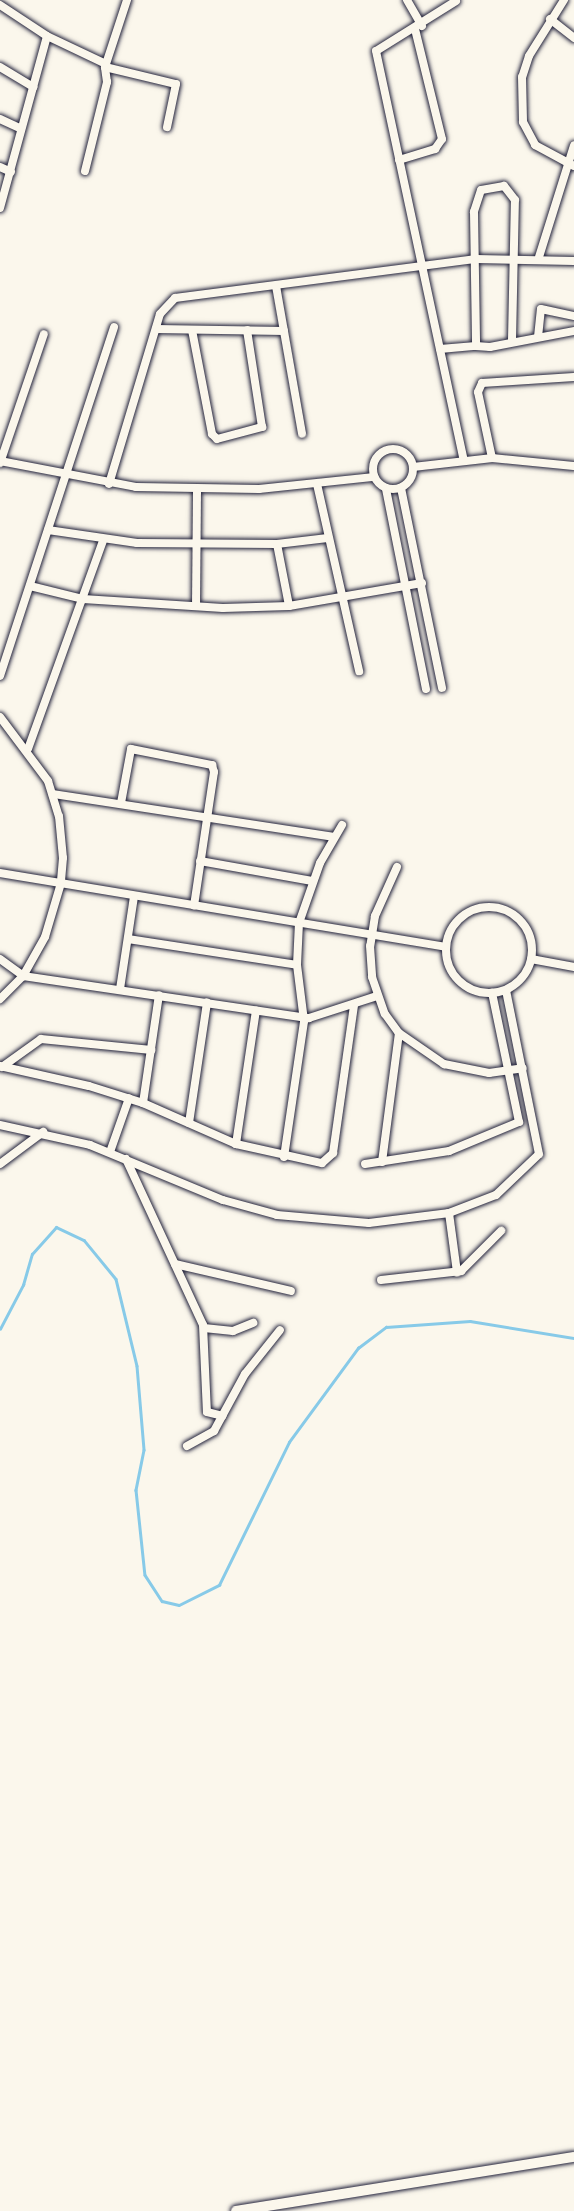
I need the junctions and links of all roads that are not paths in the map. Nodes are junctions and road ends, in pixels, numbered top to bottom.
1 (127, 0) edge
2 (407, 0) edge
3 (564, 0) edge
4 (456, 1) edge
5 (0, 2) edge
6 (550, 19) junction
7 (418, 28) junction
8 (47, 36) junction
9 (574, 38) edge
10 (105, 66) junction
11 (0, 67) edge
12 (33, 87) junction
13 (0, 119) edge
14 (167, 127) dead end
15 (21, 129) junction
16 (574, 145) edge
17 (399, 160) junction
18 (570, 165) edge
19 (0, 167) edge
20 (85, 171) dead end
21 (10, 172) junction
22 (0, 208) edge
23 (514, 257) junction
24 (539, 257) junction
25 (476, 259) junction
26 (574, 261) edge
27 (421, 268) junction
28 (276, 286) junction
29 (574, 316) edge
30 (114, 327) dead end
31 (156, 330) junction
32 (192, 330) junction
33 (247, 330) junction
34 (284, 331) junction
35 (574, 331) edge
36 (44, 334) dead end
37 (538, 337) junction
38 (512, 340) junction
39 (476, 346) junction
40 (440, 349) junction
41 (574, 377) edge
42 (302, 434) dead end
43 (492, 458) junction
44 (464, 460) junction
45 (0, 462) edge
46 (574, 466) edge
47 (413, 467) junction
48 (65, 476) junction
49 (374, 477) junction
50 (108, 484) junction
51 (317, 484) junction
52 (401, 488) junction
53 (197, 489) junction
54 (386, 489) junction
55 (48, 530) junction
56 (328, 538) junction
57 (103, 541) junction
58 (277, 544) junction
59 (197, 546) junction
60 (422, 583) junction
61 (407, 585) junction
62 (30, 586) junction
63 (341, 597) junction
64 (83, 598) junction
65 (196, 606) junction
66 (289, 606) junction
67 (359, 671) dead end
68 (0, 676) edge
69 (442, 688) dead end
70 (426, 689) dead end
71 (0, 717) edge
72 (28, 749) junction
73 (53, 794) junction
74 (121, 803) junction
75 (207, 817) junction
76 (342, 825) dead end
77 (334, 837) junction
78 (200, 861) junction
79 (397, 867) dead end
80 (0, 873) edge
81 (312, 881) junction
82 (61, 883) junction
83 (134, 896) junction
84 (194, 906) junction
85 (299, 923) junction
86 (371, 935) junction
87 (128, 939) junction
88 (446, 947) junction
89 (0, 959) edge
90 (531, 959) junction
91 (297, 965) junction
92 (574, 967) edge
93 (23, 976) junction
94 (120, 989) junction
95 (506, 990) junction
96 (492, 993) junction
97 (159, 995) junction
98 (377, 996) junction
99 (0, 999) edge
100 (207, 1002) junction
101 (354, 1005) junction
102 (256, 1010) junction
103 (304, 1017) junction
104 (399, 1034) junction
105 (151, 1050) junction
106 (1, 1066) edge
107 (523, 1068) junction
108 (509, 1071) junction
109 (129, 1098) junction
110 (143, 1103) junction
111 (189, 1123) junction
112 (0, 1125) edge
113 (43, 1132) junction
114 (236, 1143) junction
115 (110, 1152) junction
116 (284, 1157) junction
117 (126, 1159) junction
118 (382, 1162) junction
119 (0, 1164) edge
120 (365, 1164) dead end
121 (449, 1213) junction
122 (500, 1231) dead end
123 (175, 1264) junction
124 (457, 1272) junction
125 (381, 1280) dead end
126 (290, 1291) dead end
127 (253, 1323) dead end
128 (204, 1328) junction
129 (280, 1329) dead end
130 (223, 1416) junction
131 (187, 1446) dead end
132 (574, 2157) edge
133 (236, 2211) edge

1 - 10 street
2 - 7 street
3 - 6 street
4 - 7 street
5 - 8 street
6 - 9 street
6 - 18 street
7 - 17 street
7 - 17 street
8 - 10 street
8 - 12 street
10 - 14 street
10 - 20 street
11 - 12 street
12 - 15 street
13 - 15 street
15 - 21 street
16 - 18 street
17 - 27 street
18 - 24 street
19 - 21 street
21 - 22 street
23 - 24 street
23 - 25 street
23 - 25 street
23 - 38 street
24 - 26 street
25 - 27 street
25 - 39 street
27 - 28 street
27 - 40 street
28 - 31 street
28 - 34 street
29 - 37 street
30 - 48 street
31 - 32 street
31 - 50 street
32 - 33 street
32 - 33 street
33 - 34 street
34 - 42 street
35 - 37 street
36 - 45 street
37 - 38 street
38 - 39 street
39 - 40 street
40 - 44 street
41 - 43 street
43 - 44 street
43 - 46 street
44 - 47 street
45 - 48 street
47 - 49 street
47 - 52 street
48 - 50 street
48 - 55 street
49 - 51 street
49 - 54 street
50 - 53 street
51 - 53 street
51 - 56 street
52 - 54 street
52 - 60 street
53 - 59 street
54 - 61 street
55 - 57 street
55 - 62 street
56 - 58 street
56 - 63 street
57 - 59 street
57 - 64 street
58 - 59 street
58 - 66 street
59 - 65 street
60 - 61 street
60 - 69 street
61 - 63 street
61 - 70 street
62 - 64 street
62 - 68 street
63 - 66 street
63 - 67 street
64 - 65 street
64 - 72 street
65 - 66 street
71 - 72 street
72 - 73 street
73 - 74 street
73 - 82 street
74 - 75 street
74 - 75 street
75 - 77 street
75 - 78 street
76 - 77 street
77 - 81 street
78 - 81 street
78 - 84 street
79 - 86 street
80 - 82 street
81 - 85 street
82 - 83 street
82 - 93 street
83 - 84 street
83 - 87 street
84 - 85 street
85 - 86 street
85 - 91 street
86 - 88 street
86 - 98 street
87 - 91 street
87 - 94 street
88 - 90 street
88 - 96 street
89 - 93 street
90 - 92 street
90 - 95 street
91 - 103 street
93 - 94 street
93 - 99 street
94 - 97 street
95 - 96 street
95 - 107 street
96 - 108 street
97 - 100 street
97 - 105 street
98 - 101 street
98 - 104 street
100 - 102 street
100 - 111 street
101 - 103 street
101 - 116 street
102 - 103 street
102 - 114 street
103 - 116 street
104 - 108 street
104 - 118 street
105 - 106 street
105 - 110 street
106 - 109 street
107 - 108 street
107 - 121 street
108 - 118 street
109 - 110 street
109 - 115 street
110 - 111 street
111 - 114 street
112 - 113 street
113 - 115 street
113 - 119 street
114 - 116 street
115 - 117 street
117 - 121 street
117 - 123 street
118 - 120 street
121 - 124 street
122 - 124 street
123 - 126 street
123 - 128 street
124 - 125 street
127 - 128 street
128 - 130 street
129 - 130 street
130 - 131 street
132 - 133 street

